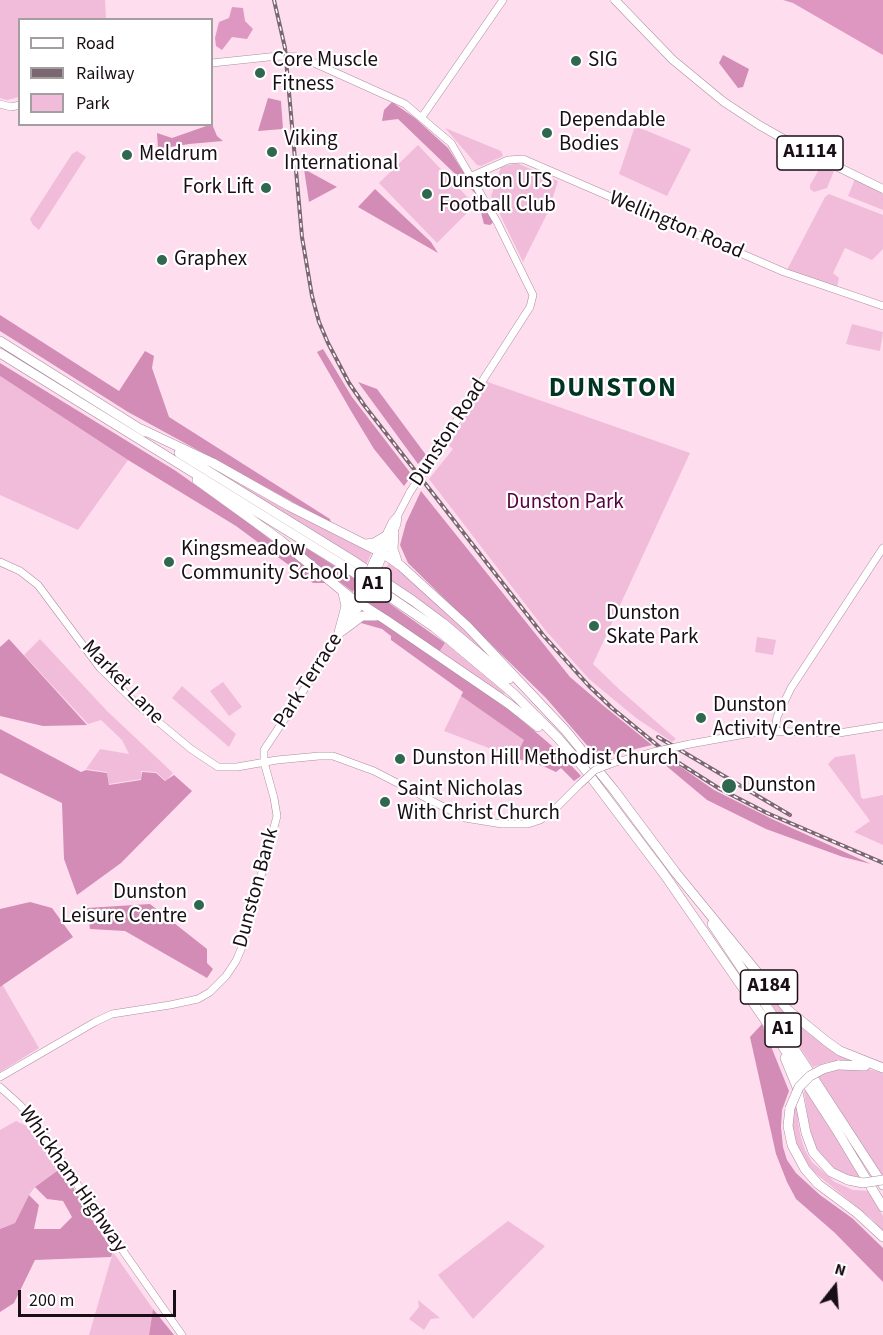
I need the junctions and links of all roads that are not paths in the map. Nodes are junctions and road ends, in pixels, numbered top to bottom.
1 (503, 0) edge
2 (615, 0) edge
3 (213, 63) edge
4 (0, 104) edge
5 (18, 105) edge
6 (422, 117) junction
7 (472, 176) junction
8 (883, 189) edge
9 (883, 306) edge
10 (0, 341) edge
11 (0, 353) edge
12 (138, 433) junction
13 (398, 515) junction
14 (394, 532) junction
15 (384, 537) junction
16 (361, 543) junction
17 (883, 548) edge
18 (381, 553) junction
19 (0, 562) edge
20 (401, 566) junction
21 (342, 590) junction
22 (358, 602) junction
23 (387, 620) junction
24 (340, 635) junction
25 (883, 726) edge
26 (775, 730) junction
27 (566, 732) junction
28 (264, 762) junction
29 (584, 768) junction
30 (680, 878) junction
31 (776, 1036) junction
32 (883, 1068) edge
33 (0, 1077) edge
34 (0, 1087) edge
35 (883, 1180) edge
36 (883, 1185) edge
37 (883, 1207) edge
38 (883, 1237) edge
39 (182, 1335) edge

1 - 6 street
2 - 8 main road, A1114
3 - 6 street
4 - 5 street
6 - 7 street
7 - 9 street, Wellington Road
7 - 13 street, Dunston Road, bridge
10 - 12 highway, A1
11 - 12 highway, A1
12 - 16 highway
12 - 21 highway
12 - 27 highway, A1
12 - 29 highway, A1
13 - 14 street, Dunston Road
13 - 15 street, Dunston Road
14 - 18 street, Dunston Road
14 - 20 highway
15 - 16 highway
15 - 18 street, Dunston Road
16 - 18 highway
17 - 26 street
18 - 20 highway
18 - 22 street, Park Terrace, bridge
19 - 28 street, Market Lane
20 - 27 highway
21 - 22 highway
21 - 24 highway
22 - 23 highway
22 - 24 street, Park Terrace
23 - 24 highway
23 - 29 highway
24 - 28 street, Park Terrace
25 - 26 street, Market Lane
26 - 28 street, Market Lane, bridge
27 - 30 highway, A1
28 - 33 street, Dunston Bank
29 - 31 highway, A1
30 - 32 highway, A184
30 - 36 highway, A1
31 - 35 highway, A1, bridge
31 - 37 highway, A1
32 - 38 highway, A184, bridge
34 - 39 street, Whickham Highway

